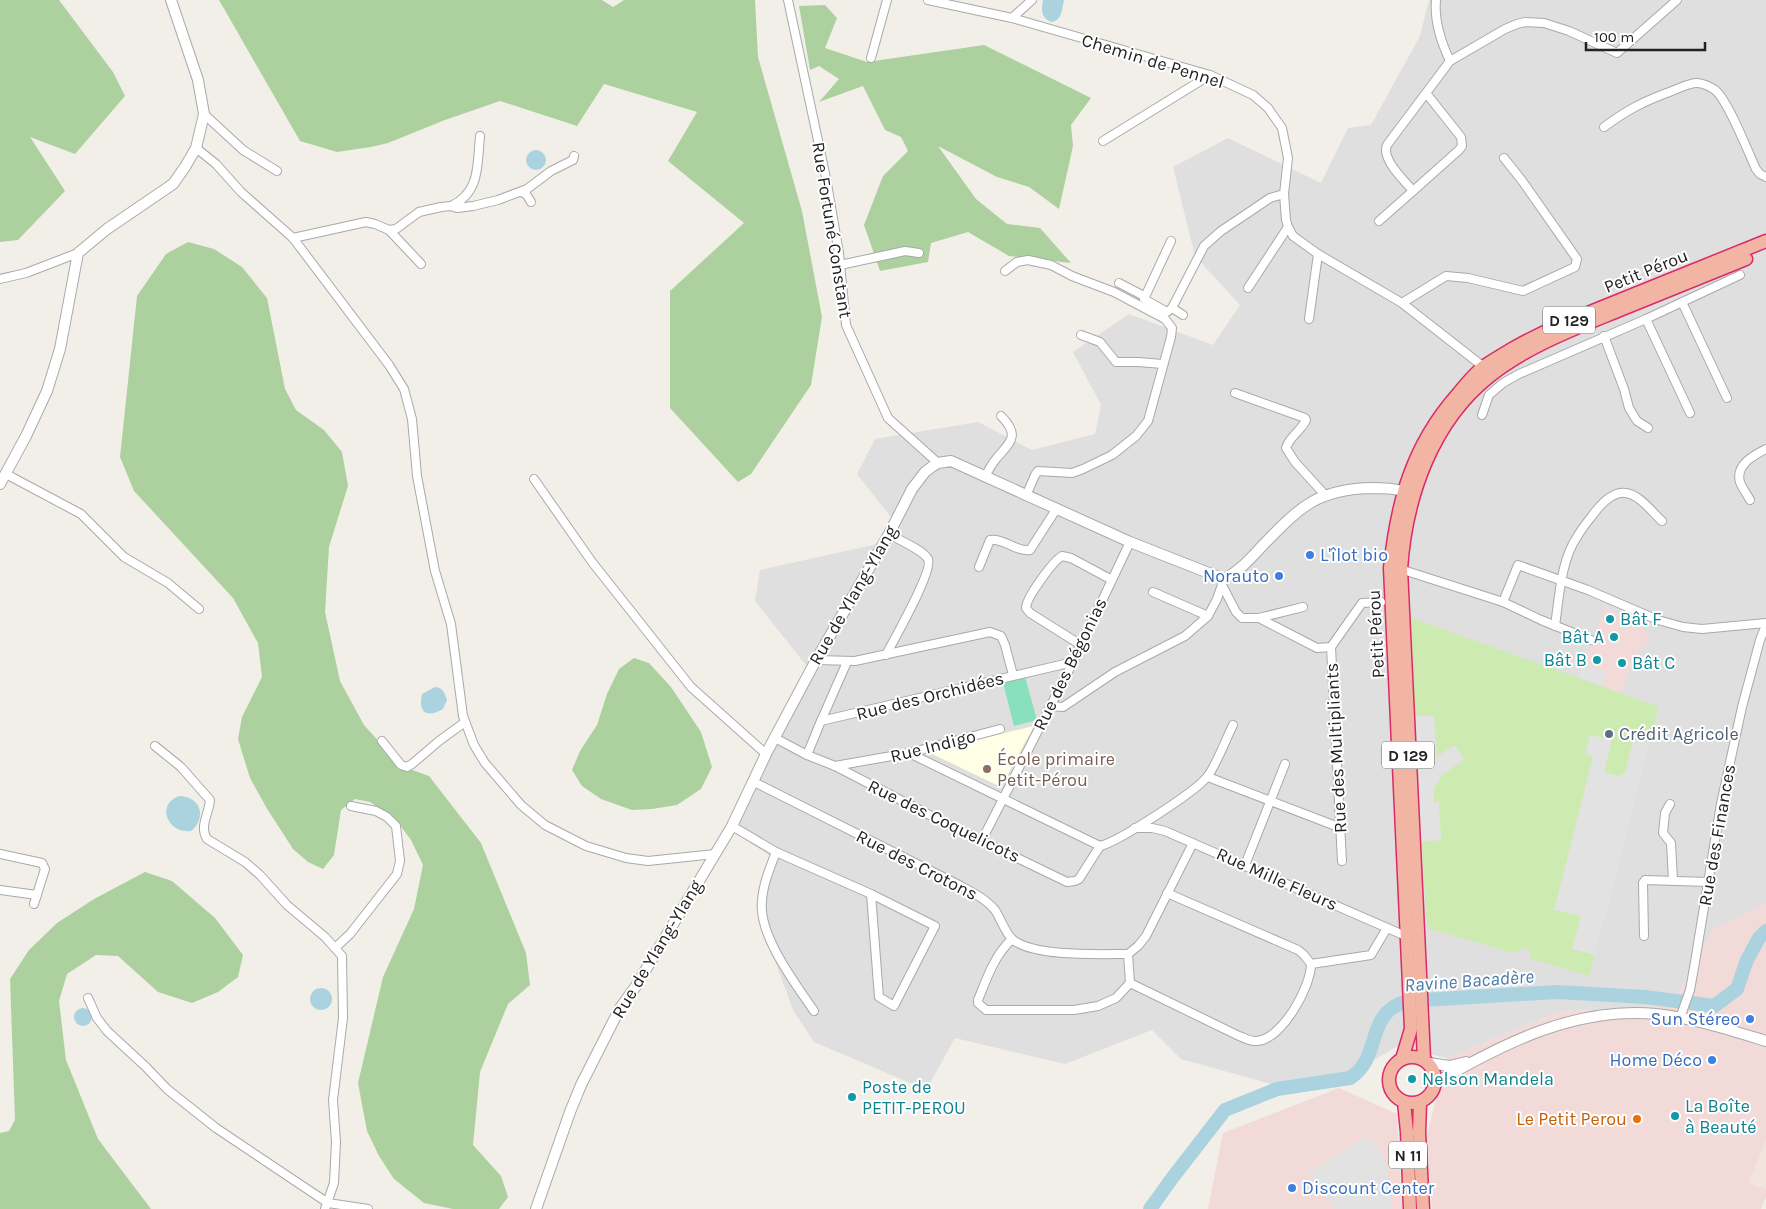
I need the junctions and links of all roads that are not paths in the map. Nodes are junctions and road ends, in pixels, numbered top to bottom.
1 (171, 0) edge
2 (788, 0) edge
3 (887, 0) edge
4 (928, 0) edge
5 (1032, 0) edge
6 (1436, 0) edge
7 (1676, 0) edge
8 (1012, 18) junction
9 (870, 58) dead end
10 (1450, 61) junction
11 (1210, 75) junction
12 (1426, 93) junction
13 (204, 114) junction
14 (1604, 127) dead end
15 (480, 136) dead end
16 (1103, 141) dead end
17 (196, 148) junction
18 (574, 156) dead end
19 (1504, 158) dead end
20 (277, 171) dead end
21 (1766, 177) edge
22 (1413, 191) junction
23 (521, 192) junction
24 (1284, 194) junction
25 (531, 202) dead end
26 (451, 206) junction
27 (1379, 221) dead end
28 (1288, 227) junction
29 (389, 230) junction
30 (294, 238) junction
31 (1171, 240) dead end
32 (1766, 241) edge
33 (1766, 250) edge
34 (78, 253) junction
35 (919, 253) dead end
36 (1318, 254) junction
37 (421, 264) dead end
38 (840, 265) junction
39 (1005, 270) dead end
40 (1740, 275) dead end
41 (0, 279) edge
42 (1118, 283) dead end
43 (1248, 288) dead end
44 (1660, 289) junction
45 (1144, 296) junction
46 (1682, 302) junction
47 (1402, 303) junction
48 (1172, 308) junction
49 (1666, 310) junction
50 (1183, 316) dead end
51 (1309, 319) dead end
52 (1646, 319) junction
53 (1081, 334) dead end
54 (1604, 336) junction
55 (1163, 364) junction
56 (1488, 370) junction
57 (1236, 393) dead end
58 (1727, 398) dead end
59 (1690, 413) dead end
60 (1482, 415) dead end
61 (1002, 416) dead end
62 (1648, 428) dead end
63 (1766, 449) edge
64 (938, 462) junction
65 (6, 474) junction
66 (984, 477) junction
67 (534, 479) dead end
68 (0, 484) edge
69 (1408, 492) junction
70 (1325, 495) junction
71 (1026, 496) junction
72 (1750, 500) dead end
73 (1056, 508) junction
74 (1662, 521) dead end
75 (889, 534) junction
76 (1130, 542) junction
77 (979, 567) dead end
78 (1395, 569) junction
79 (1112, 580) junction
80 (1561, 580) junction
81 (1223, 582) junction
82 (1153, 592) dead end
83 (1381, 602) dead end
84 (1503, 602) junction
85 (1303, 607) dead end
86 (200, 609) dead end
87 (1208, 616) junction
88 (1259, 618) junction
89 (1766, 624) edge
90 (1555, 626) junction
91 (1590, 640) dead end
92 (1081, 645) junction
93 (1331, 646) junction
94 (886, 655) junction
95 (816, 660) junction
96 (847, 662) junction
97 (1074, 662) junction
98 (1013, 675) junction
99 (1050, 706) junction
100 (465, 722) junction
101 (822, 722) junction
102 (1233, 725) dead end
103 (1000, 729) dead end
104 (775, 738) junction
105 (382, 741) dead end
106 (155, 746) dead end
107 (909, 753) junction
108 (766, 754) junction
109 (807, 754) junction
110 (1285, 764) dead end
111 (835, 766) junction
112 (1208, 777) junction
113 (754, 782) junction
114 (1003, 798) junction
115 (1271, 800) junction
116 (1670, 804) dead end
117 (351, 806) dead end
118 (732, 826) junction
119 (1135, 828) junction
120 (1341, 828) junction
121 (982, 840) junction
122 (1193, 843) junction
123 (1100, 846) junction
124 (776, 852) junction
125 (0, 854) edge
126 (716, 854) junction
127 (1342, 861) dead end
128 (1244, 865) junction
129 (1673, 880) junction
130 (1709, 882) junction
131 (0, 890) edge
132 (1167, 892) junction
133 (871, 894) junction
134 (37, 895) junction
135 (34, 904) dead end
136 (1387, 928) junction
137 (1644, 936) dead end
138 (1412, 938) junction
139 (1012, 939) junction
140 (335, 948) junction
141 (1128, 954) junction
142 (1311, 964) junction
143 (1130, 982) junction
144 (88, 998) dead end
145 (1415, 1000) junction
146 (814, 1011) dead end
147 (1682, 1013) junction
148 (1766, 1041) edge
149 (1402, 1059) junction
150 (1477, 1060) junction
151 (1426, 1061) junction
152 (1435, 1083) junction
153 (1404, 1102) junction
154 (1420, 1102) junction
155 (326, 1206) edge
156 (368, 1209) edge
157 (536, 1209) edge
158 (1410, 1209) edge
159 (1423, 1209) edge

1 - 13 street
2 - 38 street, Rue Fortuné Constant
3 - 9 street
4 - 8 street, Chemin de Pennel
5 - 8 street
6 - 10 street
7 - 10 street
8 - 11 street, Chemin de Pennel
10 - 12 street
11 - 16 street
11 - 24 street, Chemin de Pennel
12 - 22 street
12 - 22 street
13 - 17 street
13 - 20 street
14 - 21 street
15 - 26 street
17 - 30 street
17 - 34 street
18 - 23 street
19 - 47 street
22 - 27 street
23 - 25 street
23 - 26 street
24 - 28 street, Chemin de Pennel
24 - 48 street
26 - 29 street
28 - 36 street
28 - 43 street
29 - 30 street
29 - 37 street
30 - 100 street
31 - 45 street
32 - 44 highway, Petit Pérou / D 129
33 - 44 highway, Petit Pérou / D 129
34 - 41 street
34 - 65 street
35 - 38 street
36 - 47 street
36 - 51 street
38 - 64 street, Rue Fortuné Constant
39 - 55 street
40 - 46 street
42 - 45 street
44 - 49 street
44 - 56 highway, Petit Pérou / D 129
45 - 48 street
46 - 49 street
46 - 58 street
47 - 56 street
48 - 50 street
49 - 52 street
52 - 54 street
52 - 59 street
53 - 55 street
54 - 60 street
54 - 62 street
55 - 71 street
56 - 69 highway, Petit Pérou / D 129
57 - 70 street
61 - 66 street
63 - 72 street
64 - 66 street
64 - 75 street, Rue de Ylang-Ylang
65 - 68 street
65 - 86 street
66 - 71 street
67 - 108 street
69 - 70 street
69 - 78 highway, Petit Pérou / D 129
70 - 81 street
71 - 73 street
73 - 76 street
73 - 77 street
74 - 80 street
75 - 94 street
75 - 95 street, Rue de Ylang-Ylang
76 - 79 street, Rue des Bégonias
76 - 81 street
78 - 84 street
78 - 138 highway, Petit Pérou / D 129
79 - 92 street, Rue des Bégonias
79 - 92 street
80 - 84 street
80 - 89 street
80 - 90 street
81 - 87 street
81 - 88 street
82 - 87 street
83 - 93 street, Rue des Multipliants
84 - 90 street
85 - 88 street
87 - 99 street
88 - 93 street
89 - 130 street, Rue des Finances
90 - 91 street
92 - 97 street, Rue des Bégonias
93 - 120 street, Rue des Multipliants
94 - 96 street
94 - 98 street
95 - 96 street
95 - 104 street, Rue de Ylang-Ylang
96 - 101 street
97 - 98 street, Rue des Orchidées
97 - 99 street, Rue des Bégonias
98 - 101 street, Rue des Orchidées
99 - 114 street, Rue des Bégonias
100 - 105 street
100 - 126 street
101 - 109 street
102 - 112 street
103 - 107 street, Rue Indigo
104 - 108 street, Rue de Ylang-Ylang
104 - 109 street, Rue des Coquelicots
106 - 140 street
107 - 111 street, Rue Indigo
107 - 114 street
108 - 113 street, Rue de Ylang-Ylang
109 - 111 street, Rue des Coquelicots
110 - 115 street
111 - 121 street, Rue des Coquelicots
112 - 115 street
112 - 119 street
113 - 118 street, Rue de Ylang-Ylang
113 - 139 street, Rue des Crotons
114 - 121 street, Rue des Bégonias
114 - 123 street
115 - 120 street
115 - 128 street
116 - 129 street
117 - 140 street
118 - 124 street
118 - 126 street, Rue de Ylang-Ylang
119 - 122 street, Rue Mille Fleurs
119 - 123 street
120 - 127 street, Rue des Multipliants
121 - 123 street, Rue des Coquelicots
122 - 128 street, Rue Mille Fleurs
122 - 132 street
124 - 133 street
124 - 146 street
125 - 134 street
126 - 157 street, Rue de Ylang-Ylang
128 - 136 street, Rue Mille Fleurs
129 - 130 street
129 - 137 street
130 - 147 street, Rue des Finances
131 - 134 street
132 - 141 street
132 - 142 street
133 - 133 street
134 - 135 street
136 - 138 street, Rue Mille Fleurs
136 - 142 street
138 - 145 highway, Petit Pérou / D 129
139 - 141 street
139 - 143 street
140 - 155 street
141 - 143 street
142 - 143 street
144 - 155 street
145 - 149 highway, Petit Pérou / D 129
145 - 151 highway, Petit Pérou / D 129
147 - 148 street
147 - 150 street
149 - 151 highway
149 - 153 highway, D 129
150 - 151 street
150 - 152 street
151 - 152 highway, D 129
152 - 154 highway
153 - 154 highway
153 - 158 highway, N 11
154 - 159 highway, N 11
155 - 156 street

